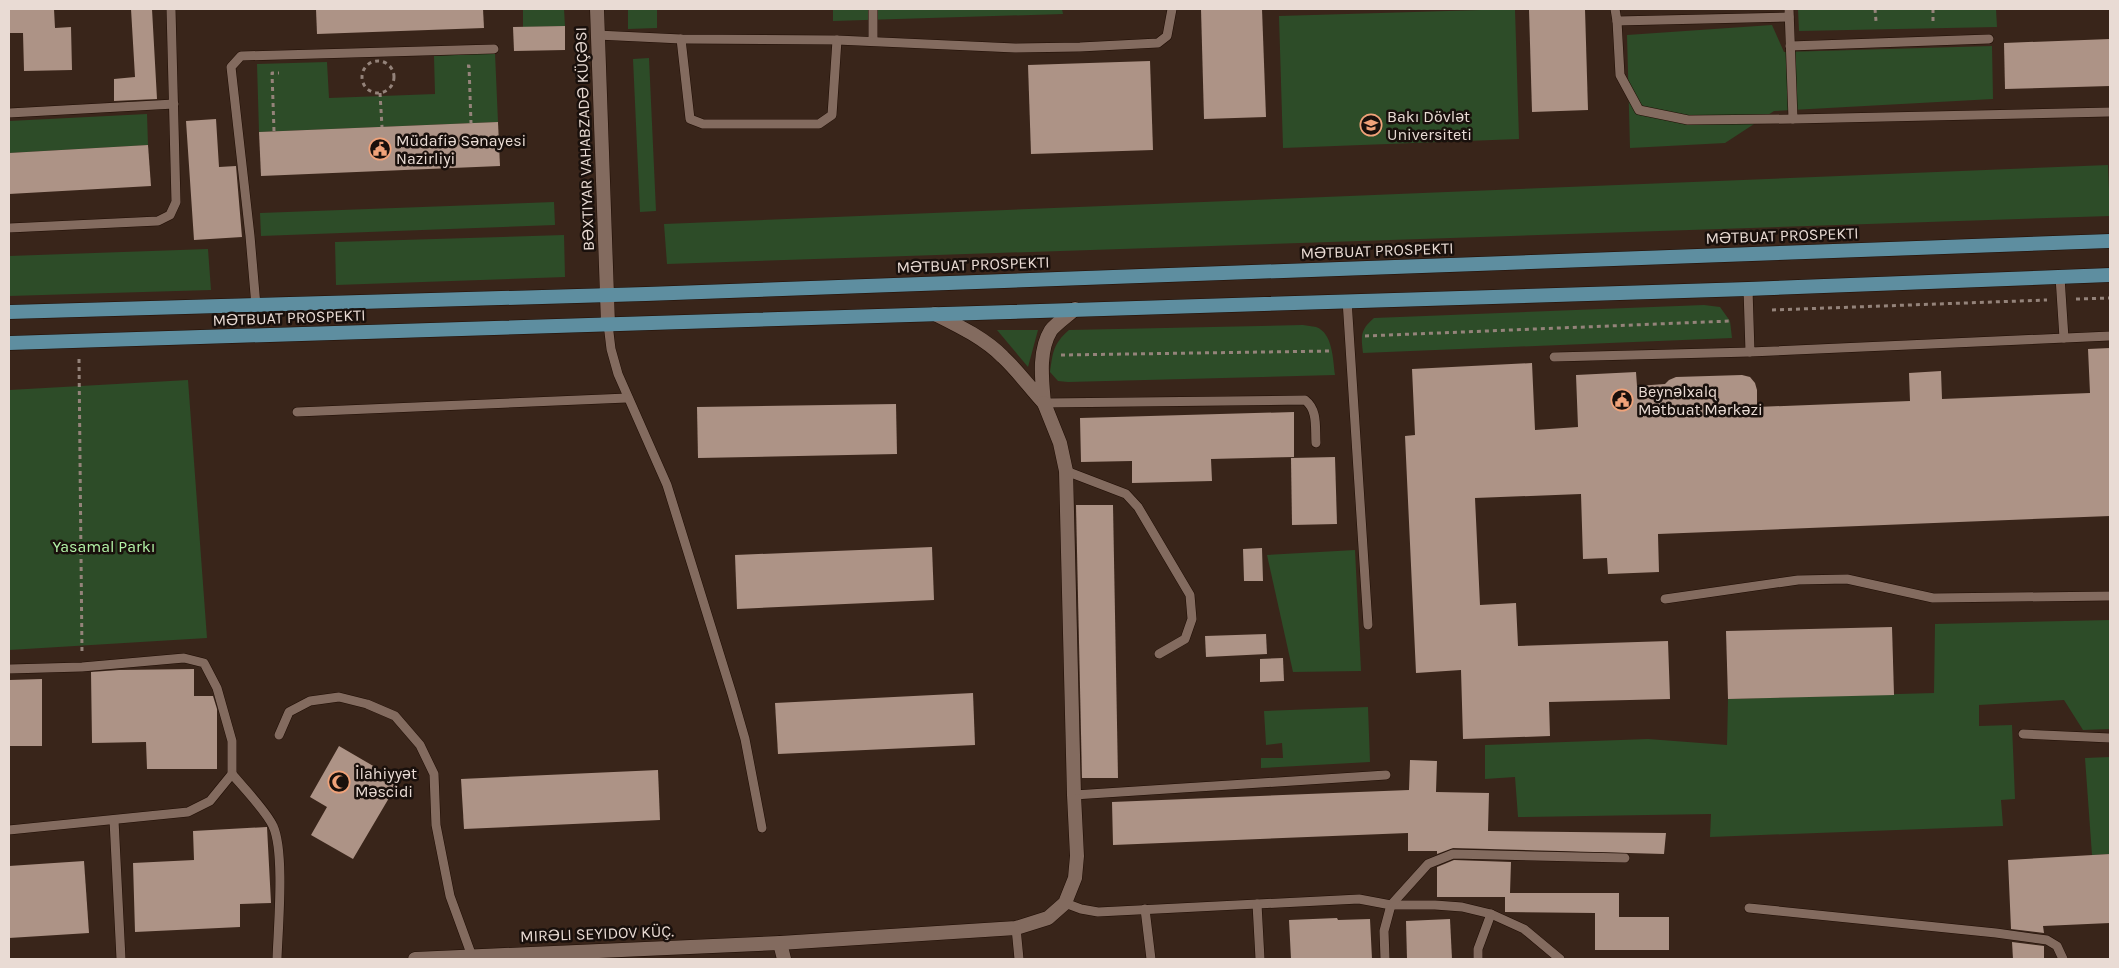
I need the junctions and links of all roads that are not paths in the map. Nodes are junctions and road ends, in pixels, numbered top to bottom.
1 (171, 9) edge
2 (597, 9) edge
3 (872, 9) edge
4 (1172, 9) edge
5 (1615, 9) edge
6 (1789, 13) edge
7 (1617, 21) junction
8 (597, 35) junction
9 (681, 39) junction
10 (1989, 39) dead end
11 (837, 40) junction
12 (873, 41) junction
13 (1790, 46) junction
14 (494, 49) dead end
15 (174, 104) junction
16 (2110, 112) edge
17 (9, 113) edge
18 (1793, 120) junction
19 (9, 228) edge
20 (2110, 241) edge
21 (2110, 275) edge
22 (2060, 277) junction
23 (1748, 289) junction
24 (607, 295) junction
25 (1347, 300) junction
26 (256, 306) junction
27 (1075, 309) junction
28 (9, 312) edge
29 (935, 314) junction
30 (608, 324) junction
31 (2110, 336) edge
32 (2064, 338) junction
33 (9, 343) edge
34 (1750, 352) junction
35 (1554, 357) dead end
36 (627, 398) junction
37 (1044, 403) junction
38 (297, 412) dead end
39 (1316, 442) dead end
40 (1066, 471) junction
41 (2110, 596) edge
42 (1665, 599) dead end
43 (1368, 625) dead end
44 (1159, 654) dead end
45 (9, 669) edge
46 (2023, 734) dead end
47 (278, 735) dead end
48 (2110, 738) edge
49 (232, 774) junction
50 (1386, 775) dead end
51 (1074, 795) junction
52 (114, 820) junction
53 (762, 828) dead end
54 (9, 830) edge
55 (1624, 858) dead end
56 (1065, 904) junction
57 (1257, 904) junction
58 (1392, 905) junction
59 (1145, 908) junction
60 (1749, 908) dead end
61 (1490, 914) junction
62 (1016, 928) junction
63 (780, 943) junction
64 (473, 957) edge
65 (121, 959) edge
66 (277, 959) edge
67 (415, 959) edge
68 (784, 959) edge
69 (1019, 959) edge
70 (1151, 959) edge
71 (1260, 959) edge
72 (1385, 959) edge
73 (1478, 959) edge
74 (1560, 959) edge
75 (2063, 959) edge

1 - 15 lane
2 - 8 street, BƏXTIYAR VAHABZADƏ KÜÇƏSI
3 - 12 lane
4 - 12 lane
5 - 7 lane
6 - 7 lane
6 - 13 lane
7 - 18 lane
8 - 9 lane
8 - 24 street, BƏXTIYAR VAHABZADƏ KÜÇƏSI
9 - 11 lane
9 - 11 lane
10 - 13 lane
11 - 12 lane
13 - 18 lane
14 - 26 lane
15 - 17 lane
15 - 19 lane
16 - 18 lane
20 - 24 main road, MƏTBUAT PROSPEKTI
21 - 22 main road
22 - 23 main road
22 - 32 lane
23 - 25 main road
23 - 34 lane
24 - 26 main road, MƏTBUAT PROSPEKTI
24 - 30 street, BƏXTIYAR VAHABZADƏ KÜÇƏSI
25 - 27 main road
25 - 43 lane
26 - 28 main road, MƏTBUAT PROSPEKTI
27 - 29 main road
27 - 37 street
29 - 30 main road, MƏTBUAT PROSPEKTI
29 - 37 street
30 - 33 main road, MƏTBUAT PROSPEKTI
30 - 36 lane
31 - 32 lane
32 - 34 lane
34 - 35 lane
36 - 38 lane
36 - 53 lane
37 - 39 lane
37 - 40 street
40 - 44 lane
40 - 51 street
41 - 42 lane
45 - 49 lane
46 - 48 lane
47 - 64 lane
49 - 52 lane
49 - 66 lane
50 - 51 lane
51 - 56 street
52 - 54 lane
52 - 65 lane
55 - 58 lane
56 - 59 lane
56 - 62 street, MIRƏLI SEYIDOV KÜÇ.
57 - 58 lane
57 - 59 lane
57 - 71 lane
58 - 61 lane
58 - 72 lane
59 - 70 lane
60 - 75 lane
61 - 73 lane
61 - 74 lane
62 - 63 street, MIRƏLI SEYIDOV KÜÇ.
62 - 69 lane
63 - 64 street, MIRƏLI SEYIDOV KÜÇ.
63 - 68 street
64 - 67 street, MIRƏLI SEYIDOV KÜÇ.

